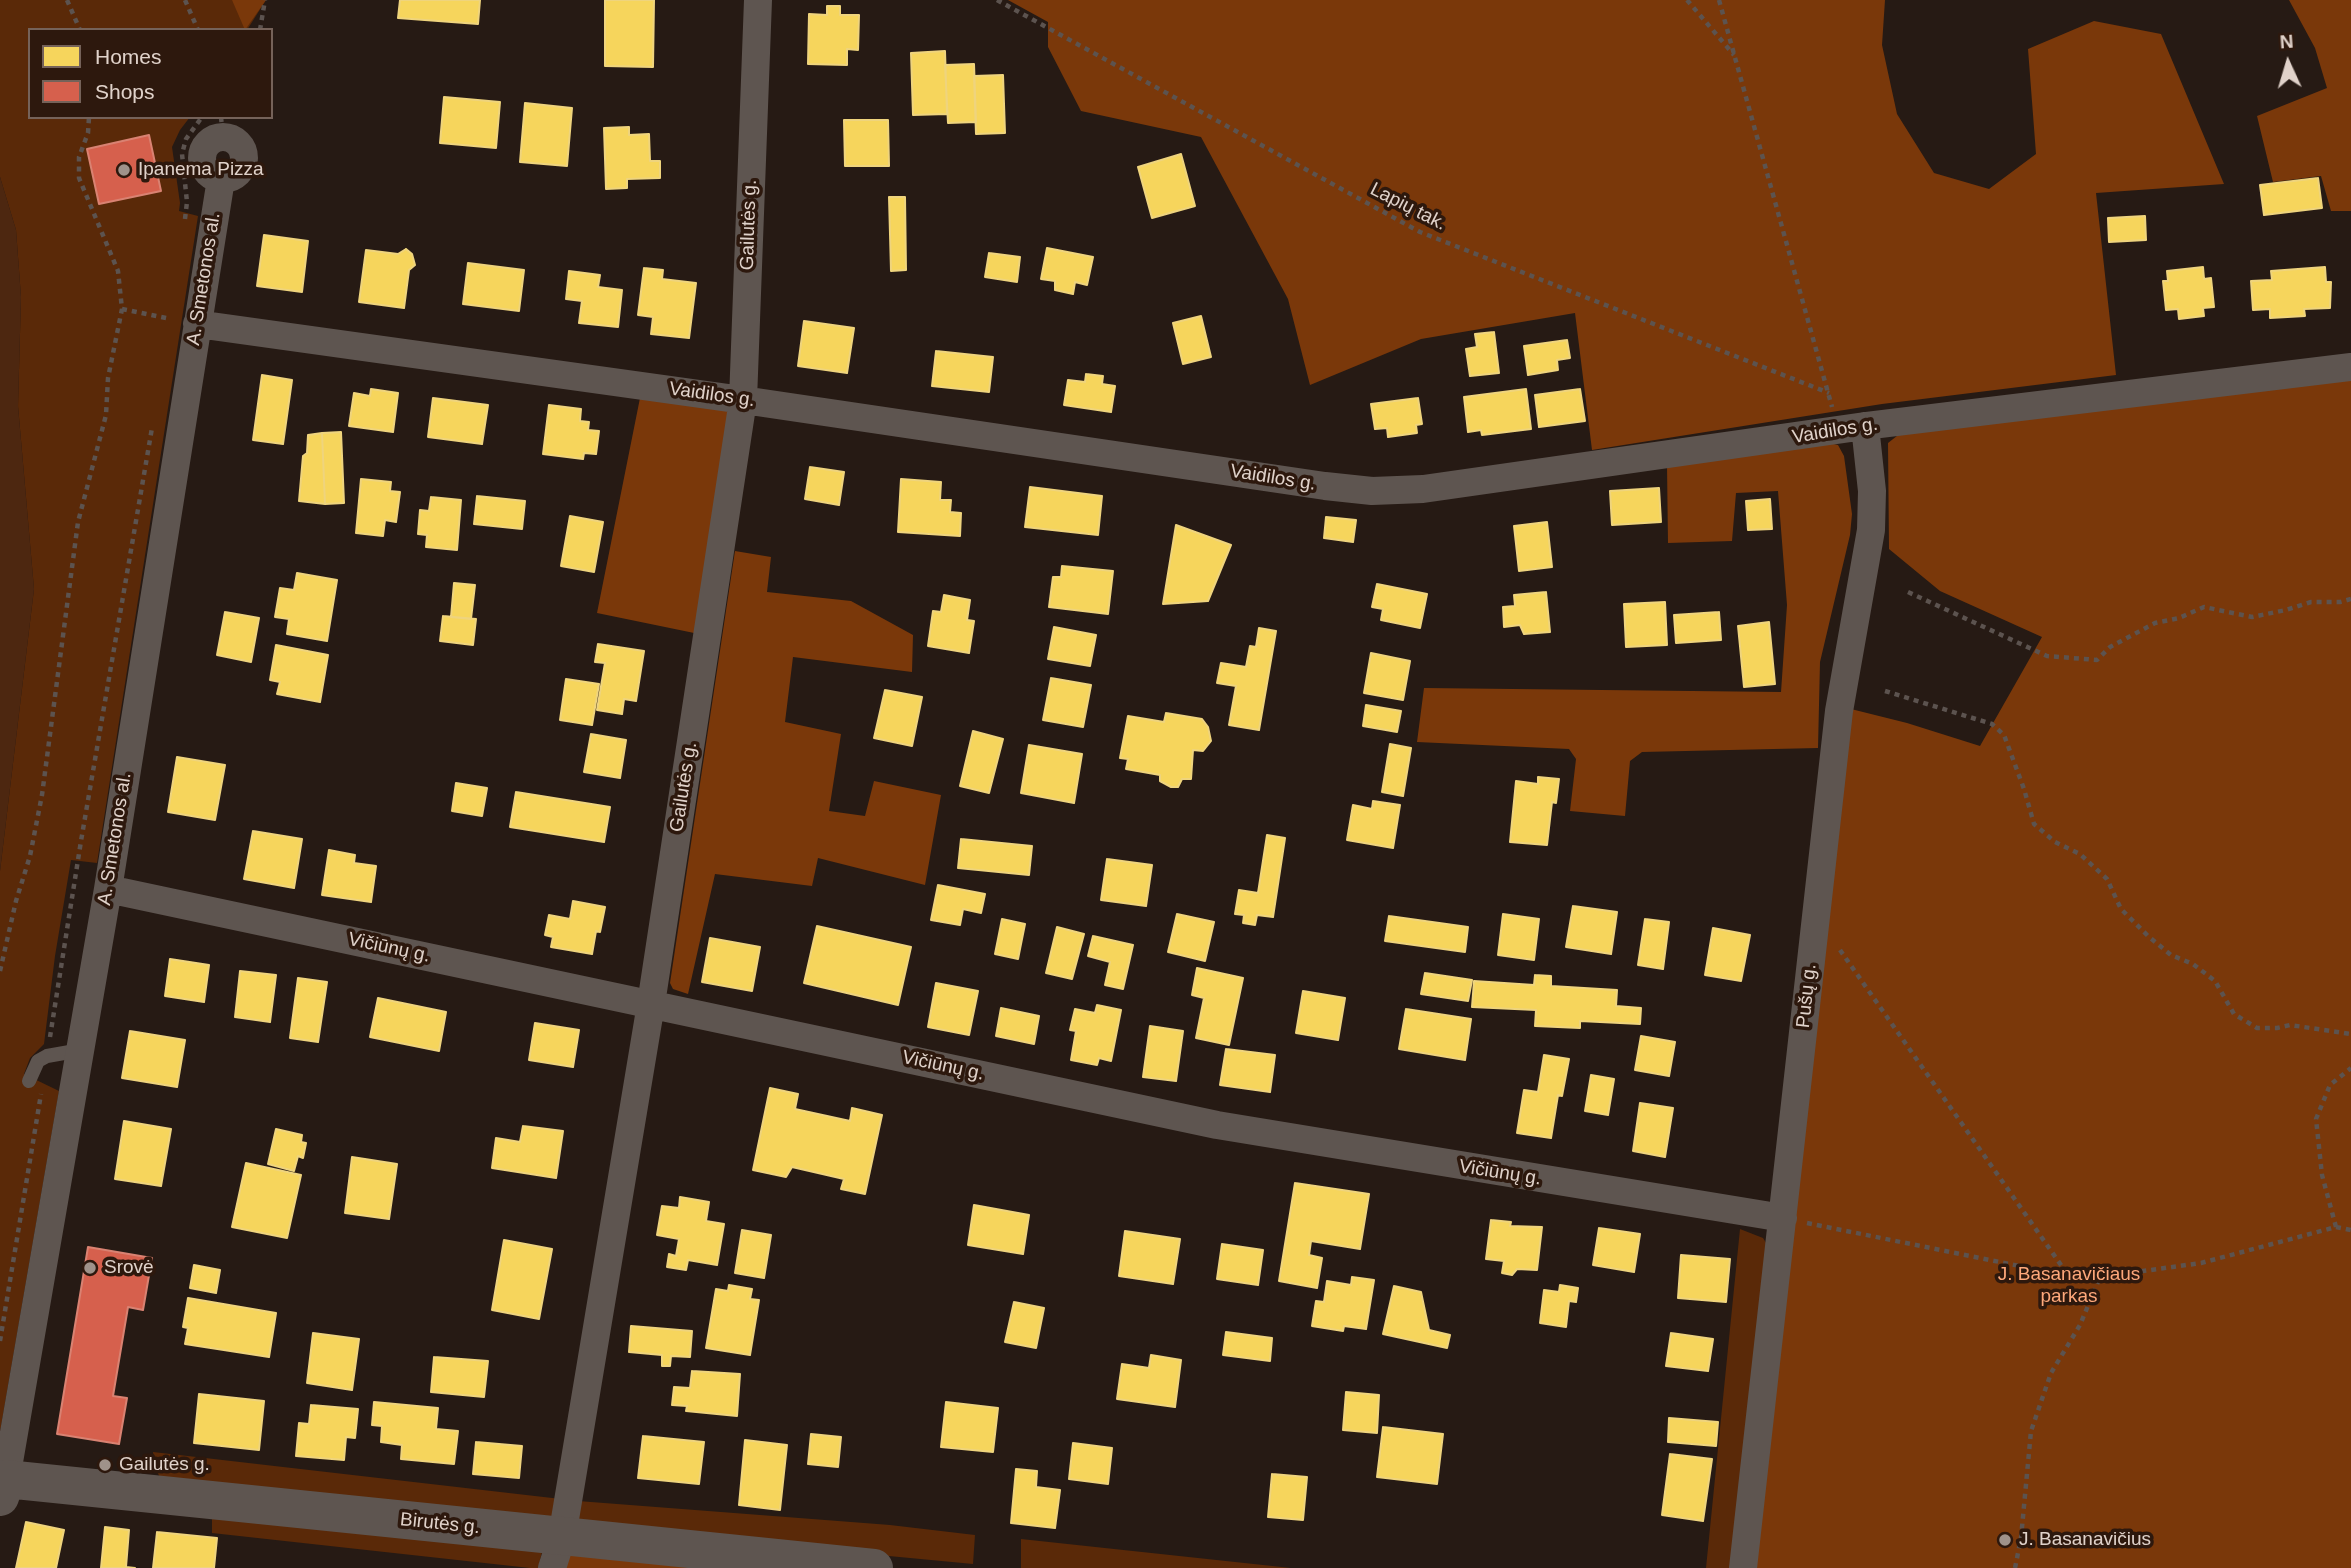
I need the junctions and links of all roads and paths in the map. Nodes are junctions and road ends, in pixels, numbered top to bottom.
1 (67, 0) edge
2 (185, 0) edge
3 (265, 0) edge
4 (758, 0) edge
5 (997, 0) edge
6 (1687, 0) edge
7 (1719, 0) edge
8 (79, 28) edge
9 (197, 28) edge
10 (260, 28) edge
11 (1736, 58) junction
12 (201, 119) edge
13 (89, 120) edge
14 (222, 127) edge
15 (184, 228) dead end
16 (173, 306) dead end
17 (122, 309) junction
18 (197, 324) junction
19 (2351, 367) edge
20 (1829, 393) junction
21 (743, 400) junction
22 (154, 415) dead end
23 (1851, 428) junction
24 (1908, 592) dead end
25 (2351, 599) edge
26 (1885, 691) dead end
27 (108, 889) junction
28 (1816, 915) junction
29 (0, 971) edge
30 (651, 1004) junction
31 (2351, 1034) edge
32 (81, 1050) junction
33 (47, 1056) junction
34 (2351, 1068) edge
35 (29, 1081) dead end
36 (1783, 1219) junction
37 (2336, 1227) junction
38 (2351, 1230) edge
39 (2069, 1276) junction
40 (2100, 1277) junction
41 (0, 1341) edge
42 (3, 1488) edge
43 (557, 1552) edge
44 (874, 1568) edge
45 (1743, 1568) edge
46 (2015, 1568) edge

1 - 8 path
2 - 9 path
3 - 10 path
4 - 21 street, Gailutės g.
5 - 20 path, Lapių tak.
6 - 11 path
7 - 11 path
11 - 20 path
12 - 15 path
13 - 17 path
14 - 18 street, A. Smetonos al.
16 - 17 path
17 - 29 path
18 - 21 street, Vaidilos g.
18 - 27 street, A. Smetonos al.
19 - 23 street, Vaidilos g.
20 - 23 path
21 - 23 street, Vaidilos g.
21 - 30 street, Gailutės g.
22 - 33 path
23 - 28 street, Pušų g.
24 - 25 path
26 - 31 path
27 - 30 street, Vičiūnų g.
27 - 32 street, A. Smetonos al.
28 - 36 street, Pušų g.
28 - 39 path
30 - 36 street, Vičiūnų g.
30 - 43 street, Gailutės g.
32 - 33 lane
32 - 42 street, A. Smetonos al.
33 - 35 lane
33 - 41 path
34 - 37 path
36 - 39 path
36 - 45 street, Pušų g.
37 - 38 path
37 - 40 path
39 - 40 path
40 - 46 path
42 - 43 street, Birutės g.
43 - 44 street, Birutės g.

